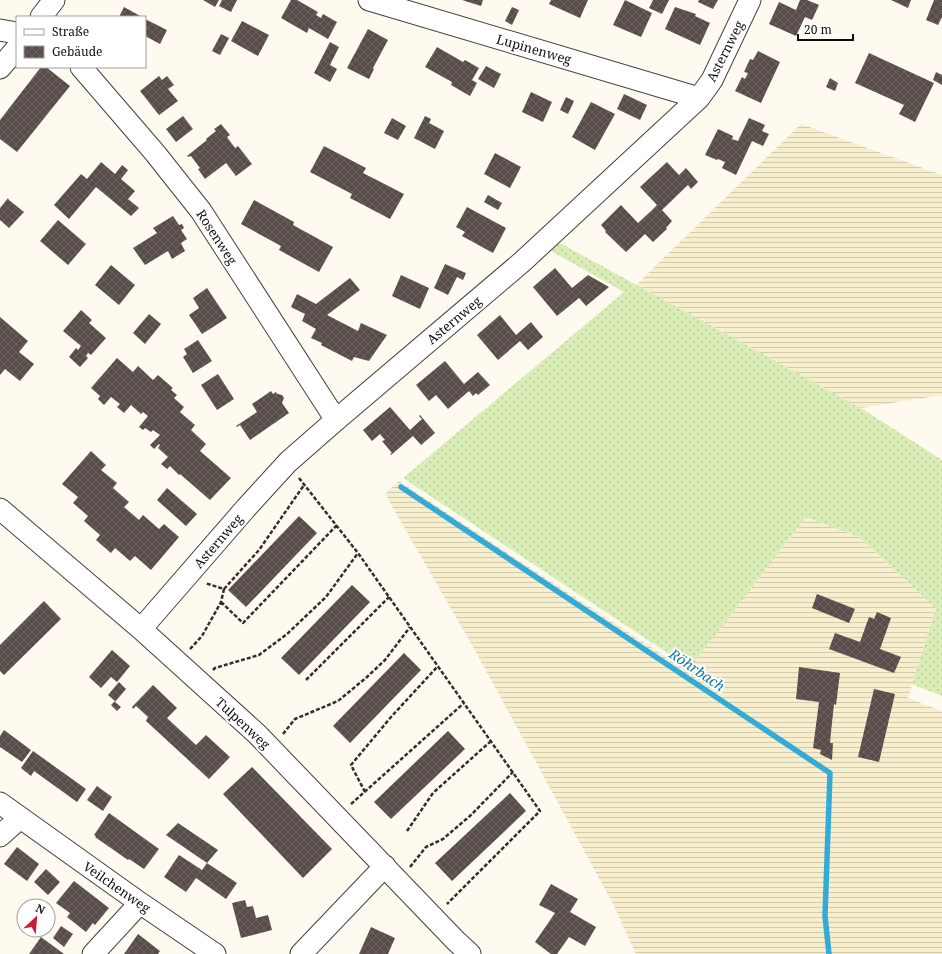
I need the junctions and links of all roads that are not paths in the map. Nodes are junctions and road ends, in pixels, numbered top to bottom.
1 (54, 0) edge
2 (370, 0) edge
3 (750, 0) edge
4 (423, 7) edge
5 (42, 16) edge
6 (0, 30) edge
7 (16, 33) edge
8 (16, 49) edge
9 (0, 68) edge
10 (82, 68) edge
11 (699, 98) junction
12 (336, 420) junction
13 (0, 509) edge
14 (140, 629) junction
15 (0, 803) edge
16 (20, 818) junction
17 (0, 836) edge
18 (392, 873) junction
19 (140, 903) junction
20 (93, 954) edge
21 (215, 954) edge
22 (301, 954) edge
23 (470, 954) edge

1 - 5 street
2 - 4 street, Lupinenweg
3 - 11 street, Asternweg
4 - 11 street, Lupinenweg
6 - 7 street
8 - 9 street
10 - 12 street, Rosenweg
11 - 12 street, Asternweg
12 - 14 street, Asternweg
13 - 14 street, Tulpenweg
14 - 18 street, Tulpenweg
15 - 16 street, Veilchenweg
16 - 17 street
16 - 19 street, Veilchenweg
18 - 22 street
18 - 23 street, Tulpenweg
19 - 20 street
19 - 21 street, Veilchenweg

